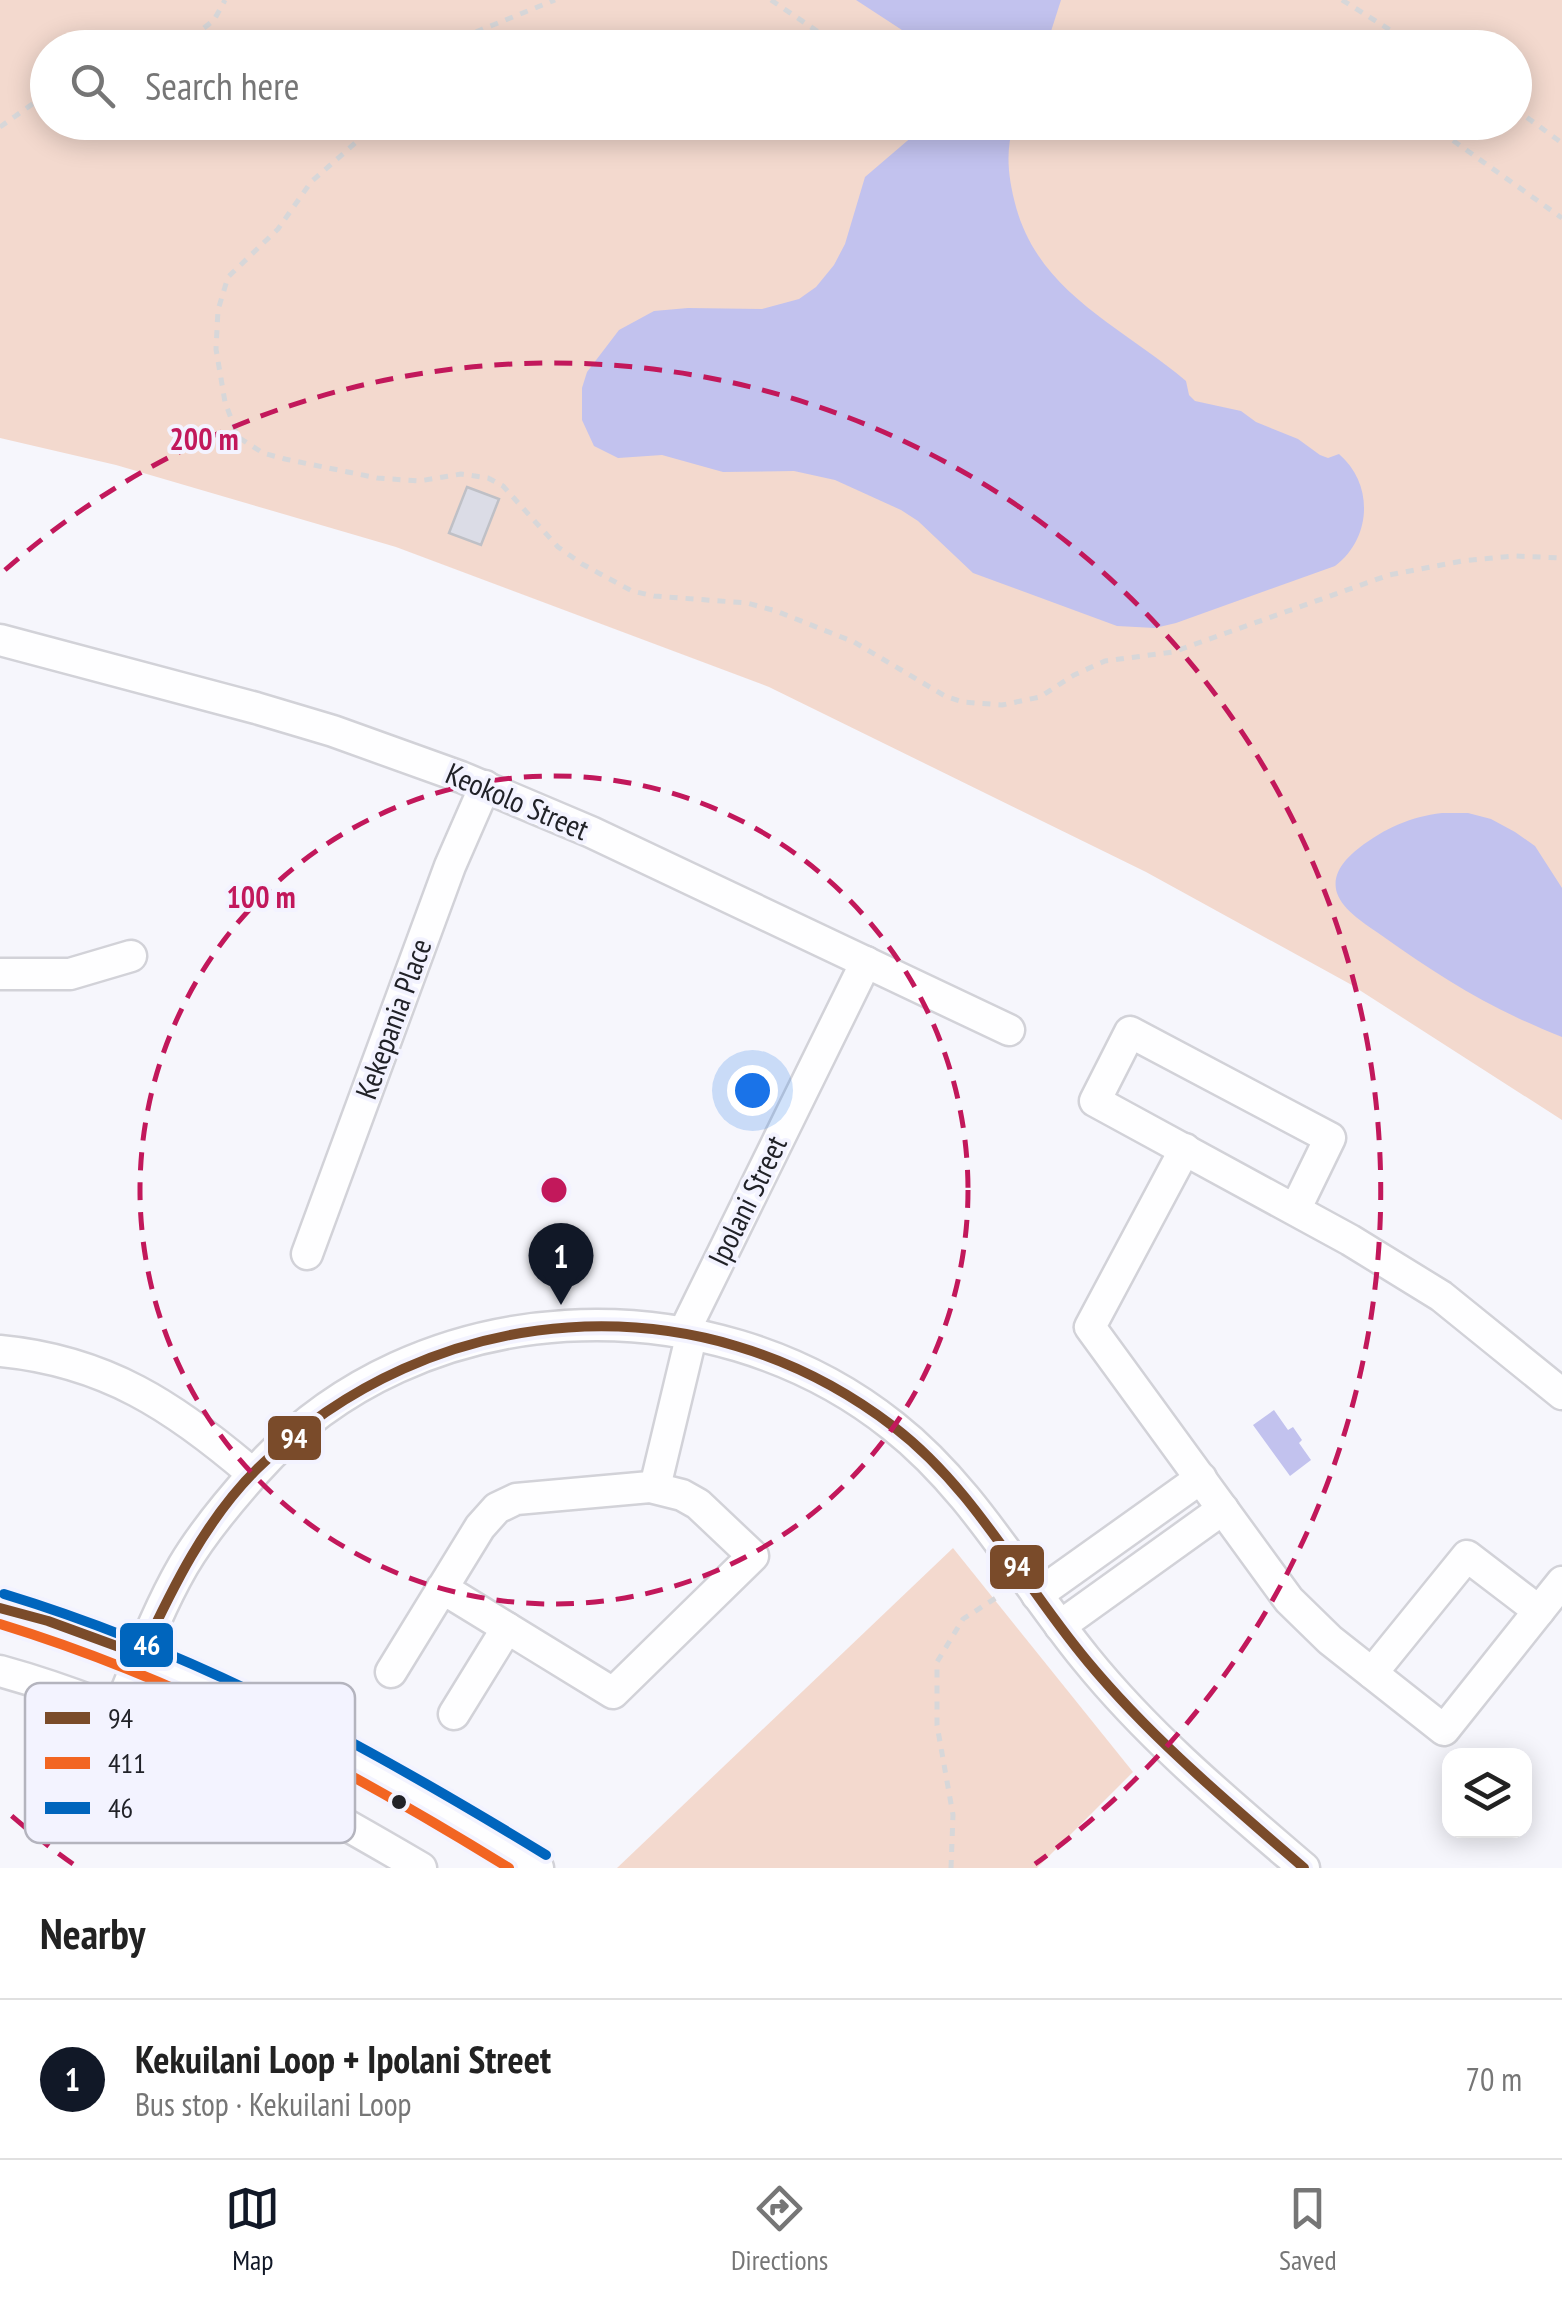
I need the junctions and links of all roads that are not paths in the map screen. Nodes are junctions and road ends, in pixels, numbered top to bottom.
1 (0, 640) edge
2 (484, 786) junction
3 (132, 956) dead end
4 (866, 962) junction
5 (0, 974) edge
6 (1008, 1030) dead end
7 (1185, 1149) junction
8 (1295, 1210) junction
9 (307, 1254) dead end
10 (688, 1332) junction
11 (0, 1351) edge
12 (1558, 1383) edge
13 (253, 1474) junction
14 (1201, 1478) junction
15 (654, 1488) junction
16 (1224, 1510) junction
17 (1562, 1582) edge
18 (1031, 1586) junction
19 (442, 1588) junction
20 (0, 1608) edge
21 (1539, 1611) junction
22 (1060, 1626) junction
23 (507, 1628) junction
24 (141, 1655) junction
25 (0, 1671) edge
26 (391, 1672) dead end
27 (1372, 1673) junction
28 (35, 1683) edge
29 (130, 1683) edge
30 (199, 1683) edge
31 (454, 1714) dead end
32 (355, 1759) edge
33 (355, 1829) edge
34 (421, 1868) edge
35 (538, 1868) edge
36 (1304, 1868) edge

1 - 2 street, Keokolo Street
2 - 4 street, Keokolo Street
2 - 9 street, Kekepania Place
3 - 5 street
4 - 6 street, Keokolo Street
4 - 10 street, Ipolani Street
7 - 8 street
7 - 8 street
7 - 14 street
8 - 12 street
10 - 13 street
10 - 15 street, Ipolani Street
10 - 18 street
11 - 13 street
13 - 24 street
14 - 16 street
14 - 18 street
15 - 19 street
15 - 23 street
16 - 22 street
16 - 27 street
17 - 21 street
18 - 22 street
19 - 23 street
19 - 26 street
20 - 24 street
21 - 27 street
21 - 27 street
22 - 36 street
23 - 31 street
24 - 29 street
24 - 30 street
25 - 28 street
32 - 35 street
33 - 34 street

